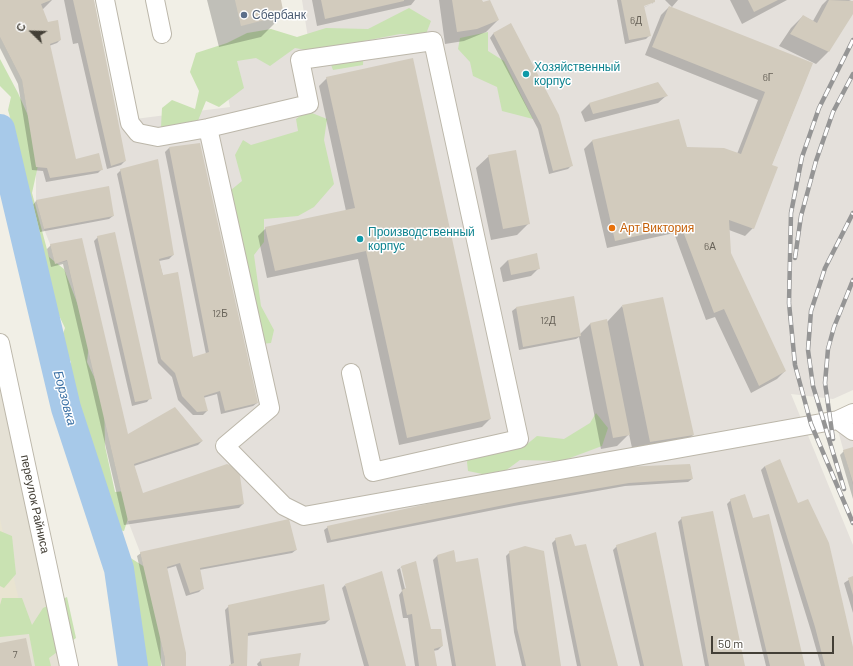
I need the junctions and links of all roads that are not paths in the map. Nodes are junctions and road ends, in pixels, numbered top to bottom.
1 (105, 0) edge
2 (154, 0) edge
3 (162, 34) dead end
4 (208, 128) junction
5 (0, 343) edge
6 (351, 374) dead end
7 (7, 410) edge
8 (845, 416) edge
9 (853, 430) edge
10 (69, 666) edge

1 - 4 street
2 - 3 street
4 - 6 street
4 - 8 street
5 - 7 street, переулок Райниса
7 - 10 street, переулок Райниса
8 - 9 street

